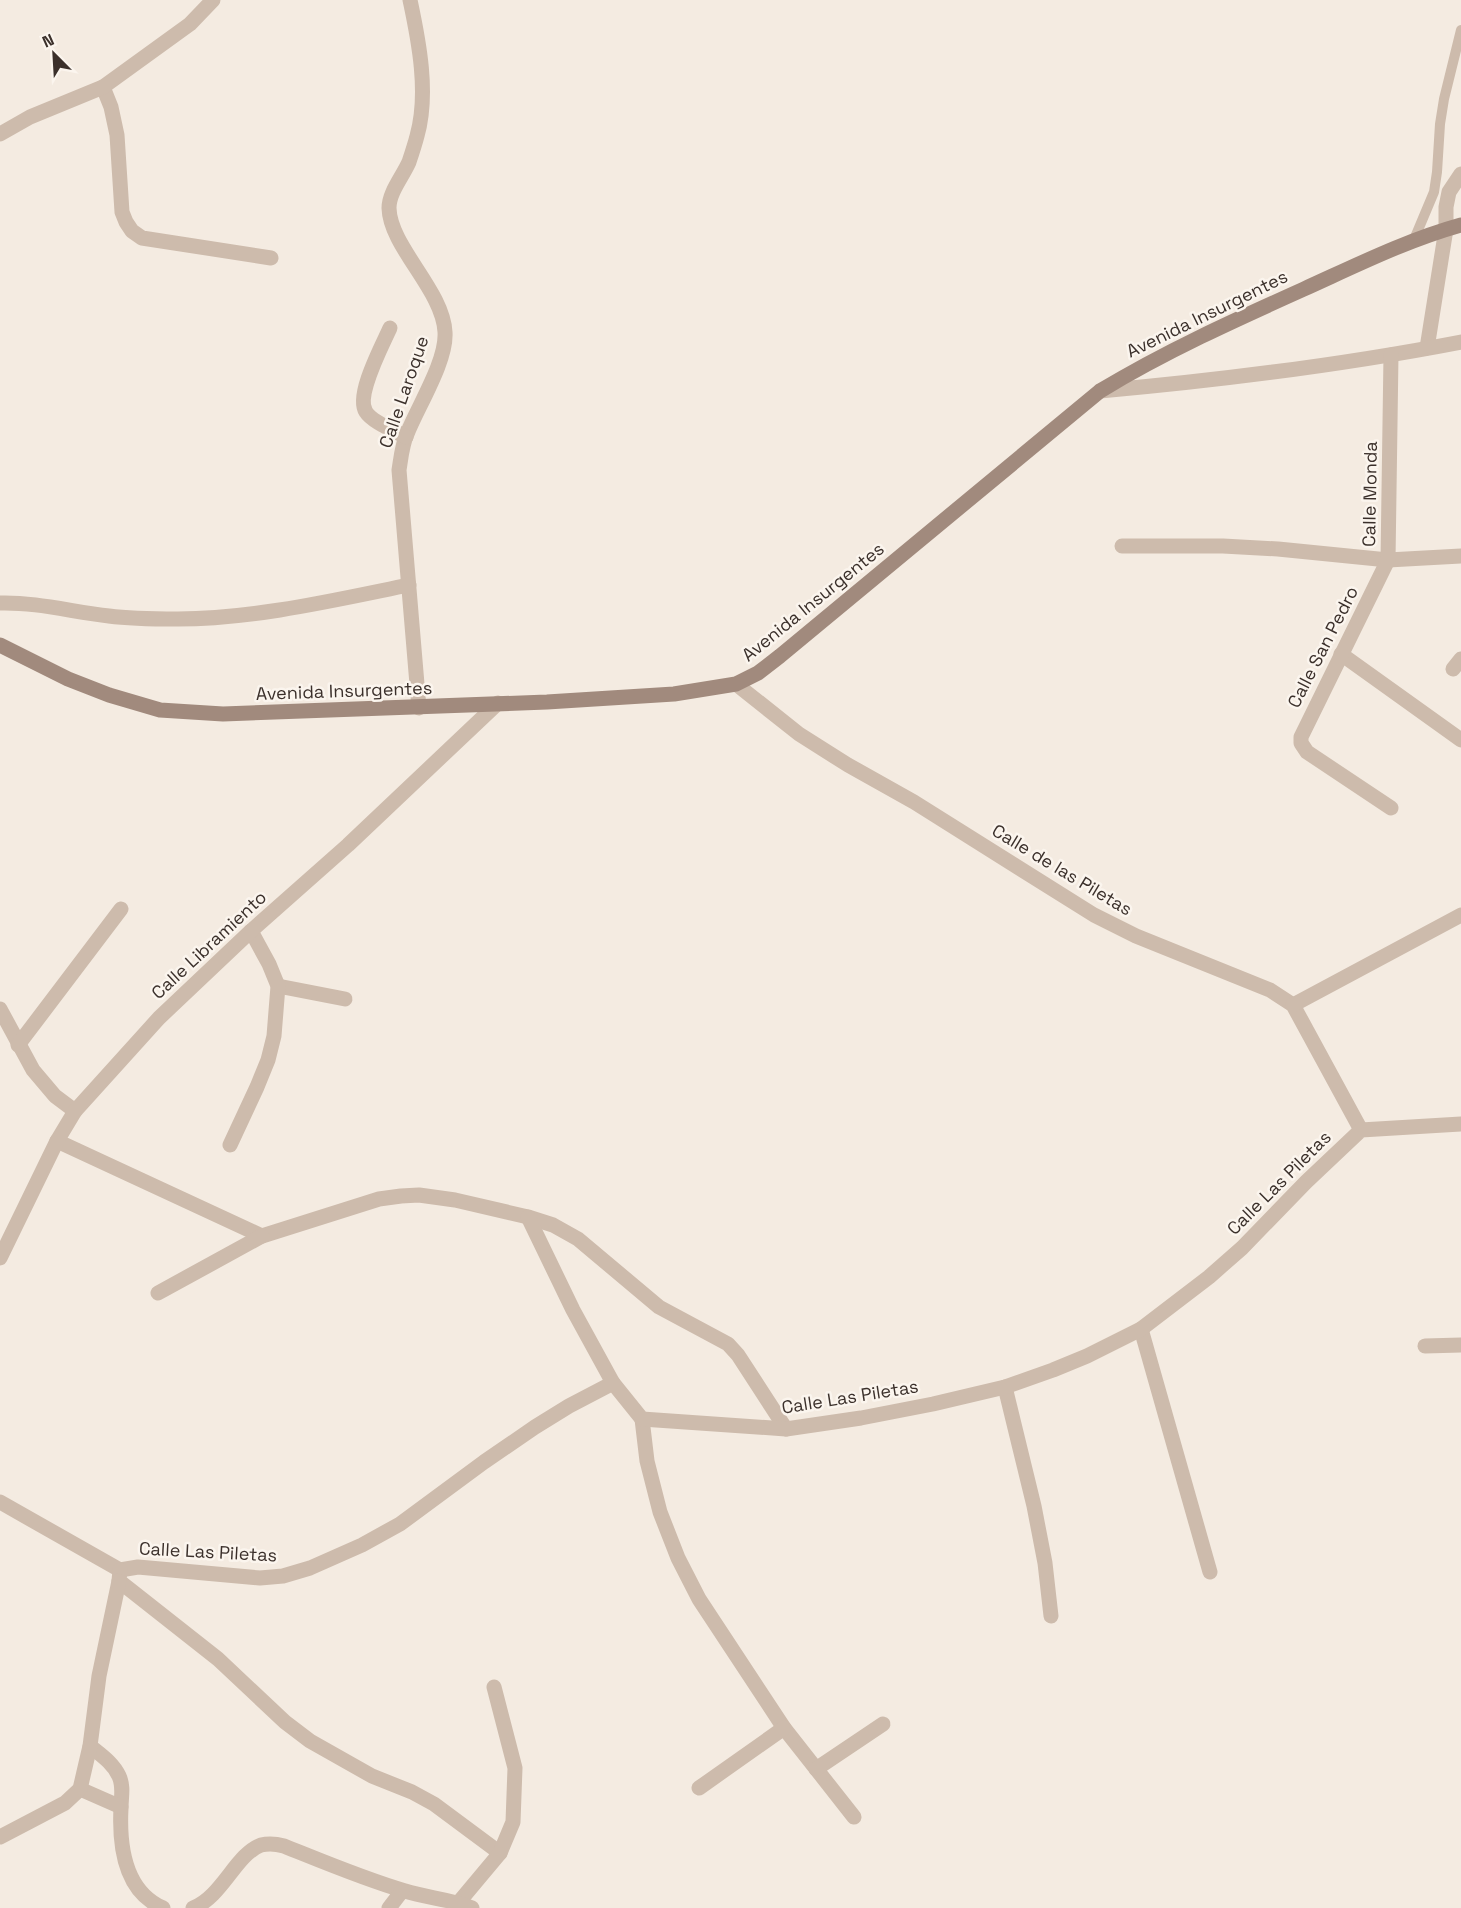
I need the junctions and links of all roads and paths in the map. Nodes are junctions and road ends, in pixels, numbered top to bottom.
1 (213, 0) edge
2 (410, 0) edge
3 (1461, 30) edge
4 (103, 87) junction
5 (0, 134) edge
6 (1461, 174) edge
7 (1461, 225) edge
8 (1446, 229) junction
9 (1413, 242) junction
10 (271, 258) dead end
11 (390, 328) dead end
12 (1461, 342) edge
13 (1427, 348) junction
14 (1391, 356) junction
15 (1100, 391) junction
16 (406, 437) junction
17 (1122, 546) dead end
18 (1461, 556) edge
19 (1388, 560) junction
20 (409, 585) junction
21 (0, 603) edge
22 (0, 645) edge
23 (1341, 654) junction
24 (736, 684) junction
25 (498, 703) junction
26 (419, 708) junction
27 (1461, 740) edge
28 (1391, 808) dead end
29 (121, 909) dead end
30 (1461, 915) edge
31 (251, 931) junction
32 (278, 986) junction
33 (345, 999) dead end
34 (1293, 1005) junction
35 (0, 1009) edge
36 (18, 1046) junction
37 (75, 1111) junction
38 (1461, 1124) edge
39 (1362, 1130) junction
40 (57, 1141) junction
41 (230, 1145) dead end
42 (528, 1217) junction
43 (262, 1236) junction
44 (0, 1258) edge
45 (158, 1293) dead end
46 (1141, 1329) junction
47 (1461, 1345) edge
48 (1425, 1346) dead end
49 (613, 1383) junction
50 (1005, 1387) junction
51 (642, 1419) junction
52 (786, 1429) junction
53 (0, 1502) edge
54 (1210, 1572) dead end
55 (119, 1576) junction
56 (1051, 1616) dead end
57 (494, 1687) dead end
58 (883, 1724) dead end
59 (784, 1728) junction
60 (90, 1746) junction
61 (816, 1769) junction
62 (699, 1788) dead end
63 (80, 1789) junction
64 (121, 1808) junction
65 (854, 1817) dead end
66 (0, 1837) edge
67 (500, 1853) junction
68 (402, 1891) junction
69 (465, 1905) edge
70 (163, 1908) edge
71 (193, 1908) edge
72 (389, 1908) edge

1 - 4 street
2 - 16 street, Calle Laroque
3 - 9 lane
4 - 5 street
4 - 10 street
6 - 8 street
7 - 8 main road, Avenida Insurgentes
8 - 9 main road, Avenida Insurgentes
8 - 13 street
9 - 15 main road, Avenida Insurgentes
11 - 16 street
12 - 13 street
13 - 14 street
14 - 15 street
14 - 19 street, Calle Monda
15 - 24 main road, Avenida Insurgentes
16 - 20 street, Calle Laroque
17 - 19 street
18 - 19 street, Calle Monda
19 - 23 street, Calle San Pedro
20 - 21 street
20 - 26 street, Calle Laroque
22 - 26 main road, Avenida Insurgentes
23 - 27 street
23 - 28 street, Calle San Pedro
24 - 25 main road, Avenida Insurgentes
24 - 34 street, Calle de las Piletas
25 - 26 main road, Avenida Insurgentes
25 - 31 street, Calle Libramiento
29 - 36 street
30 - 34 street
31 - 32 street
31 - 37 street, Calle Libramiento
32 - 33 street
32 - 41 street
34 - 39 street, Calle de las Piletas
35 - 36 street
36 - 37 street
37 - 40 street, Calle Libramiento
38 - 39 street
39 - 46 street, Calle Las Piletas
40 - 43 street
40 - 44 street, Calle Libramiento
42 - 43 street
42 - 49 street
42 - 52 street
43 - 45 street
46 - 50 street, Calle Las Piletas
46 - 54 street
47 - 48 street
49 - 51 street
49 - 55 street, Calle Las Piletas
50 - 52 street, Calle Las Piletas
50 - 56 street
51 - 52 street, Calle Las Piletas
51 - 59 street
53 - 55 street, Calle Las Piletas
55 - 60 street
55 - 67 street, Calle Las Piletas
57 - 67 street
58 - 61 street
59 - 61 street
59 - 62 street
60 - 63 street
60 - 64 street
61 - 65 street
63 - 64 street
63 - 66 street
64 - 70 street
67 - 69 street
68 - 69 street
68 - 71 street
68 - 72 street

